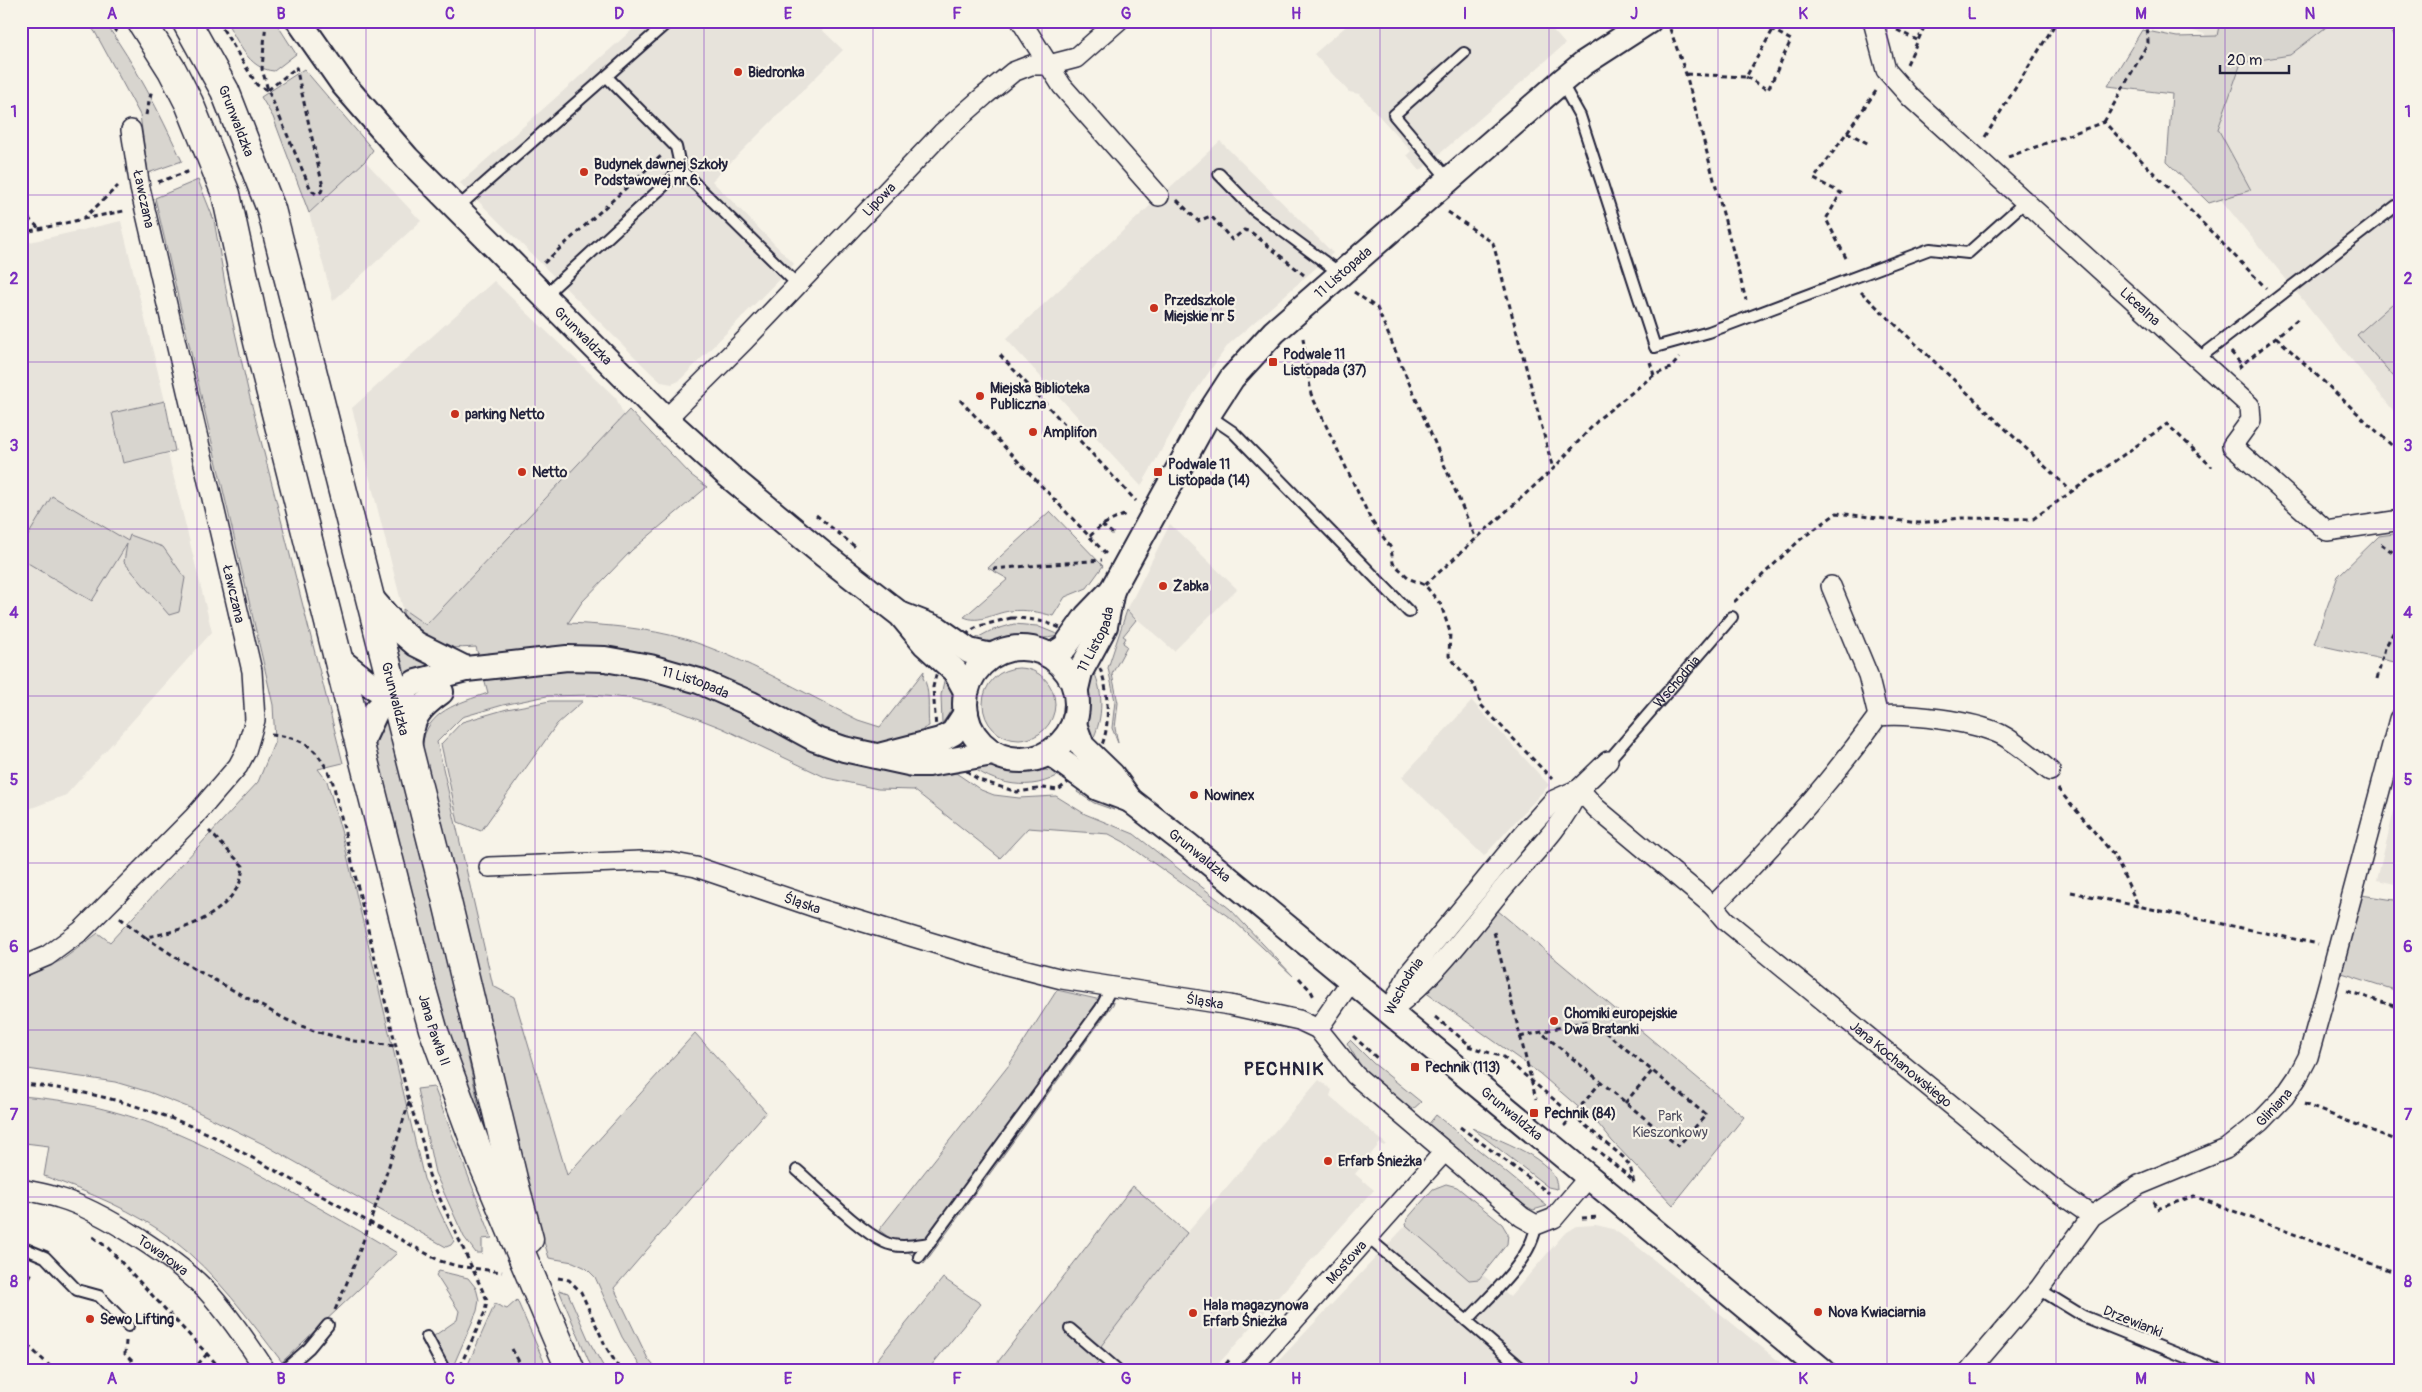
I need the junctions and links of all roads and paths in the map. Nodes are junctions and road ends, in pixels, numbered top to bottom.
1 (108, 21) edge
2 (186, 21) edge
3 (218, 21) edge
4 (266, 21) edge
5 (669, 21) edge
6 (1021, 21) edge
7 (1118, 21) edge
8 (1778, 21) edge
9 (1873, 21) edge
10 (1927, 21) edge
11 (2057, 21) edge
12 (2147, 21) edge
13 (300, 22) edge
14 (1659, 24) edge
15 (132, 30) edge
16 (1773, 30) junction
17 (1464, 52) dead end
18 (1049, 65) junction
19 (1904, 71) dead end
20 (1686, 74) junction
21 (608, 77) junction
22 (1746, 77) junction
23 (147, 81) dead end
24 (1561, 82) junction
25 (1880, 86) dead end
26 (268, 90) junction
27 (155, 95) dead end
28 (2104, 122) junction
29 (131, 130) dead end
30 (1848, 132) junction
31 (1982, 142) dead end
32 (1869, 144) dead end
33 (674, 145) junction
34 (2002, 159) dead end
35 (187, 162) dead end
36 (681, 170) junction
37 (1219, 174) dead end
38 (1448, 179) junction
39 (132, 185) junction
40 (1159, 196) dead end
41 (1180, 202) dead end
42 (2025, 202) junction
43 (2396, 206) dead end
44 (1440, 207) dead end
45 (456, 209) junction
46 (131, 210) dead end
47 (21, 212) edge
48 (83, 219) junction
49 (39, 229) junction
50 (21, 232) edge
51 (1846, 258) dead end
52 (538, 268) dead end
53 (1300, 270) dead end
54 (1345, 281) junction
55 (798, 285) junction
56 (1852, 295) dead end
57 (544, 296) junction
58 (2277, 300) junction
59 (1747, 304) dead end
60 (2300, 318) dead end
61 (1301, 329) dead end
62 (2276, 337) junction
63 (1682, 353) dead end
64 (1000, 355) dead end
65 (2198, 359) junction
66 (2222, 382) junction
67 (960, 400) dead end
68 (1208, 415) junction
69 (666, 419) junction
70 (2401, 454) edge
71 (2212, 466) dead end
72 (1553, 469) junction
73 (2071, 491) junction
74 (1140, 506) dead end
75 (809, 509) dead end
76 (1133, 510) dead end
77 (2401, 520) edge
78 (1102, 526) junction
79 (1090, 536) junction
80 (1476, 539) junction
81 (1122, 541) dead end
82 (2384, 546) dead end
83 (860, 551) dead end
84 (1785, 555) dead end
85 (2401, 558) edge
86 (993, 569) dead end
87 (1425, 585) junction
88 (1832, 586) dead end
89 (370, 597) junction
90 (1409, 612) dead end
91 (1732, 617) dead end
92 (2401, 618) edge
93 (1082, 644) junction
94 (951, 653) junction
95 (991, 656) junction
96 (1051, 656) junction
97 (337, 658) junction
98 (500, 666) junction
99 (466, 669) junction
100 (2377, 679) dead end
101 (1076, 689) junction
102 (441, 692) junction
103 (395, 695) junction
104 (966, 702) junction
105 (1878, 716) junction
106 (2399, 718) dead end
107 (1074, 724) junction
108 (252, 734) junction
109 (940, 740) junction
110 (360, 745) junction
111 (408, 750) junction
112 (993, 753) junction
113 (1050, 753) junction
114 (881, 756) junction
115 (952, 760) junction
116 (1608, 761) joint
117 (1085, 765) junction
118 (2050, 771) joint
119 (1556, 783) dead end
120 (1578, 789) junction
121 (194, 817) junction
122 (1524, 833) junction
123 (1539, 846) junction
124 (489, 867) dead end
125 (2070, 892) dead end
126 (1714, 906) junction
127 (106, 907) junction
128 (2139, 907) junction
129 (1492, 923) dead end
130 (144, 937) junction
131 (2338, 948) junction
132 (21, 967) edge
133 (1298, 978) dead end
134 (1351, 982) junction
135 (2328, 985) junction
136 (1111, 988) junction
137 (1316, 1003) dead end
138 (2401, 1008) edge
139 (1389, 1012) junction
140 (1318, 1029) junction
141 (1542, 1033) junction
142 (1520, 1037) junction
143 (396, 1046) junction
144 (1474, 1048) dead end
145 (1653, 1070) junction
146 (1531, 1080) junction
147 (1600, 1083) junction
148 (21, 1084) edge
149 (2284, 1097) junction
150 (1536, 1099) dead end
151 (409, 1101) junction
152 (1625, 1103) junction
153 (1574, 1114) junction
154 (1572, 1130) dead end
155 (1586, 1141) dead end
156 (2401, 1142) edge
157 (1444, 1152) junction
158 (797, 1170) dead end
159 (1588, 1178) junction
160 (2139, 1186) junction
161 (21, 1190) edge
162 (2092, 1216) junction
163 (370, 1224) junction
164 (1536, 1224) junction
165 (86, 1233) dead end
166 (1368, 1238) junction
167 (930, 1243) junction
168 (21, 1247) edge
169 (45, 1257) junction
170 (920, 1257) dead end
171 (472, 1269) junction
172 (508, 1273) dead end
173 (2401, 1275) edge
174 (555, 1277) dead end
175 (2039, 1289) junction
176 (21, 1294) edge
177 (543, 1304) junction
178 (1467, 1321) junction
179 (328, 1325) joint
180 (128, 1326) joint
181 (1070, 1329) dead end
182 (427, 1337) dead end
183 (21, 1339) edge
184 (512, 1350) dead end
185 (207, 1354) junction
186 (1233, 1356) dead end
187 (55, 1371) edge
188 (142, 1371) edge
189 (192, 1371) edge
190 (223, 1371) edge
191 (266, 1371) edge
192 (283, 1371) edge
193 (445, 1371) edge
194 (458, 1371) edge
195 (524, 1371) edge
196 (571, 1371) edge
197 (621, 1371) edge
198 (1118, 1371) edge
199 (1220, 1371) edge
200 (1249, 1371) edge
201 (1526, 1371) edge
202 (1823, 1371) edge
203 (1969, 1371) edge
204 (2220, 1371) edge

1 - 15 path
2 - 89 main road, Grunwaldzka
3 - 26 path
4 - 26 path
5 - 21 lane
6 - 18 street
7 - 18 street, Lipowa
8 - 16 path
9 - 42 street, Licealna
10 - 19 path
11 - 31 path
12 - 28 path
13 - 45 street, Grunwaldzka
14 - 20 path
14 - 24 street, 11 Listopada
15 - 97 main road
16 - 22 path
16 - 22 path
17 - 38 lane
18 - 40 street
18 - 55 street, Lipowa
20 - 22 path
20 - 59 path
21 - 33 lane
21 - 45 lane
23 - 27 path
24 - 38 street, 11 Listopada
24 - 42 lane
25 - 30 path
26 - 26 path
28 - 34 path
28 - 58 path
29 - 39 street, Ławczana
30 - 32 path
30 - 51 path
33 - 36 lane
33 - 52 path
35 - 39 path
36 - 55 lane
36 - 57 lane
37 - 54 lane
38 - 54 street, 11 Listopada
39 - 48 path
39 - 108 street, Ławczana
41 - 53 path
42 - 65 street, Licealna
43 - 58 lane
44 - 72 path
45 - 57 street, Grunwaldzka
46 - 48 path
47 - 49 path
48 - 49 path
49 - 50 path
54 - 68 street, 11 Listopada
54 - 80 path
55 - 69 street, Lipowa
56 - 73 path
57 - 69 street, Grunwaldzka
58 - 65 lane
60 - 62 path
61 - 87 path
62 - 66 path
62 - 70 path
63 - 72 path
64 - 74 path
65 - 66 street, Licealna
66 - 77 street, Licealna
67 - 79 path
68 - 90 lane
68 - 93 street, 11 Listopada
69 - 94 street, Grunwaldzka
71 - 73 path
72 - 80 path
73 - 84 path
75 - 83 path
76 - 78 path
78 - 79 path
78 - 81 path
79 - 86 path
80 - 87 path
82 - 85 path
87 - 119 path
88 - 105 street
89 - 99 street
89 - 103 main road, Grunwaldzka
91 - 116 lane, Wschodnia
92 - 100 path
93 - 94 path
93 - 96 street, 11 Listopada
93 - 101 street, 11 Listopada
93 - 117 path
94 - 95 street, Grunwaldzka
94 - 104 street, Grunwaldzka
94 - 109 path
95 - 96 street
95 - 104 street
96 - 101 street
97 - 103 street
97 - 110 main road
98 - 99 street, 11 Listopada
98 - 102 street, 11 Listopada
98 - 114 street, 11 Listopada
99 - 103 street, 11 Listopada
101 - 107 street
102 - 103 street, 11 Listopada
102 - 111 street, 11 Listopada
103 - 110 street
103 - 111 main road, Grunwaldzka
104 - 109 street, 11 Listopada
104 - 112 street
105 - 118 street
105 - 126 street
106 - 131 street, Gliniana
107 - 113 street
107 - 117 street, Grunwaldzka
108 - 121 street, Ławczana
108 - 143 path
109 - 114 street, 11 Listopada
109 - 115 path
110 - 177 main road, Jana Pawła II
111 - 177 main road, Jana Pawła II
112 - 113 street
112 - 115 street, 11 Listopada
113 - 117 street, Grunwaldzka
114 - 115 street, 11 Listopada
115 - 117 path
116 - 120 street, Wschodnia
117 - 134 street, Grunwaldzka
118 - 128 path
120 - 122 street, Wschodnia
120 - 123 street, Wschodnia
120 - 126 street, Jana Kochanowskiego
121 - 127 street, Ławczana
121 - 130 path
122 - 123 lane
122 - 139 street, Wschodnia
123 - 139 street, Wschodnia
124 - 136 street, Śląska
125 - 128 path
126 - 162 street, Jana Kochanowskiego
127 - 130 path
127 - 132 street, Ławczana
128 - 131 path
129 - 142 path
130 - 143 path
131 - 135 street, Gliniana
133 - 137 path
134 - 139 street, Grunwaldzka
134 - 140 street
135 - 138 path
135 - 149 street, Gliniana
136 - 140 street, Śląska
136 - 167 lane
139 - 159 street, Grunwaldzka
140 - 157 street
141 - 142 path
141 - 145 path
141 - 147 path
142 - 146 path
143 - 151 path
144 - 146 path
145 - 152 path
145 - 152 path
146 - 150 path
146 - 153 path
147 - 152 path
147 - 153 path
148 - 163 path
149 - 156 path
149 - 160 street, Gliniana
151 - 163 path
151 - 171 path
153 - 154 path
153 - 155 path
157 - 164 street
157 - 166 street, Mostowa
158 - 167 lane
159 - 164 street
159 - 202 street, Grunwaldzka
160 - 162 street, Gliniana
160 - 173 path
161 - 191 street, Towarowa
162 - 175 street, Gliniana
163 - 171 path
163 - 179 path
164 - 178 lane
165 - 185 path
166 - 178 lane
166 - 200 street, Mostowa
167 - 170 lane
168 - 169 lane
169 - 176 path
169 - 180 lane
171 - 172 path
171 - 194 path
174 - 197 path
175 - 203 street, Gliniana
175 - 204 lane, Drzewianki
177 - 196 main road, Jana Pawła II
178 - 201 lane
179 - 192 lane
180 - 188 path
181 - 198 lane
182 - 193 lane
183 - 187 path
184 - 195 path
185 - 189 path
185 - 190 path
186 - 199 path

